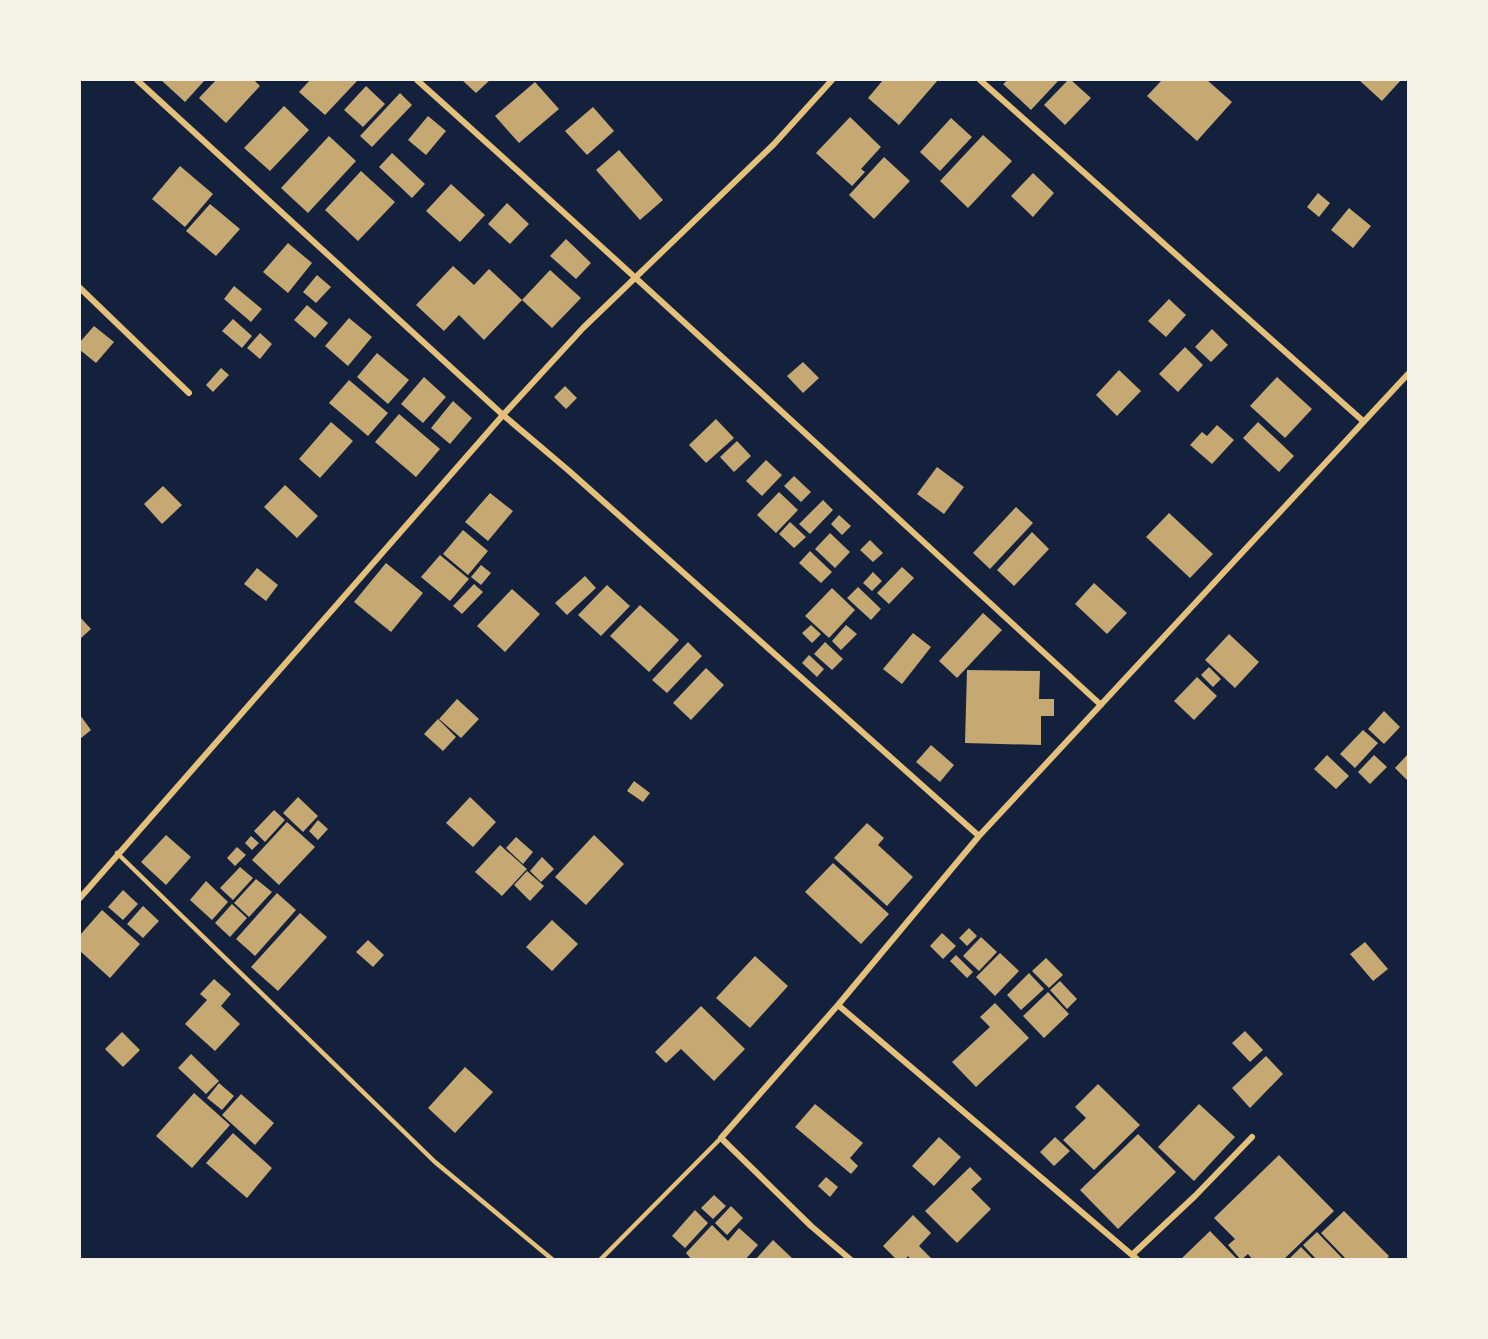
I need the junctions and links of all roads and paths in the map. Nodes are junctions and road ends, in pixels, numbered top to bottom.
1 (138, 80) edge
2 (417, 80) edge
3 (832, 80) edge
4 (980, 80) edge
5 (637, 276) junction
6 (80, 288) edge
7 (1408, 374) edge
8 (189, 393) dead end
9 (503, 415) junction
10 (1363, 422) junction
11 (1101, 705) junction
12 (979, 836) junction
13 (117, 853) junction
14 (80, 897) edge
15 (838, 1005) junction
16 (1252, 1137) dead end
17 (721, 1138) junction
18 (1135, 1257) edge
19 (553, 1260) edge
20 (600, 1260) edge
21 (851, 1260) edge

1 - 9 street
2 - 5 street
3 - 5 street
4 - 10 street
5 - 9 street
5 - 11 street
6 - 8 street
7 - 10 street
9 - 12 street
9 - 13 street
10 - 11 street
11 - 12 street
12 - 15 street
13 - 14 street
13 - 19 lane
15 - 17 street
15 - 18 street
16 - 18 street
17 - 20 lane
17 - 21 street

